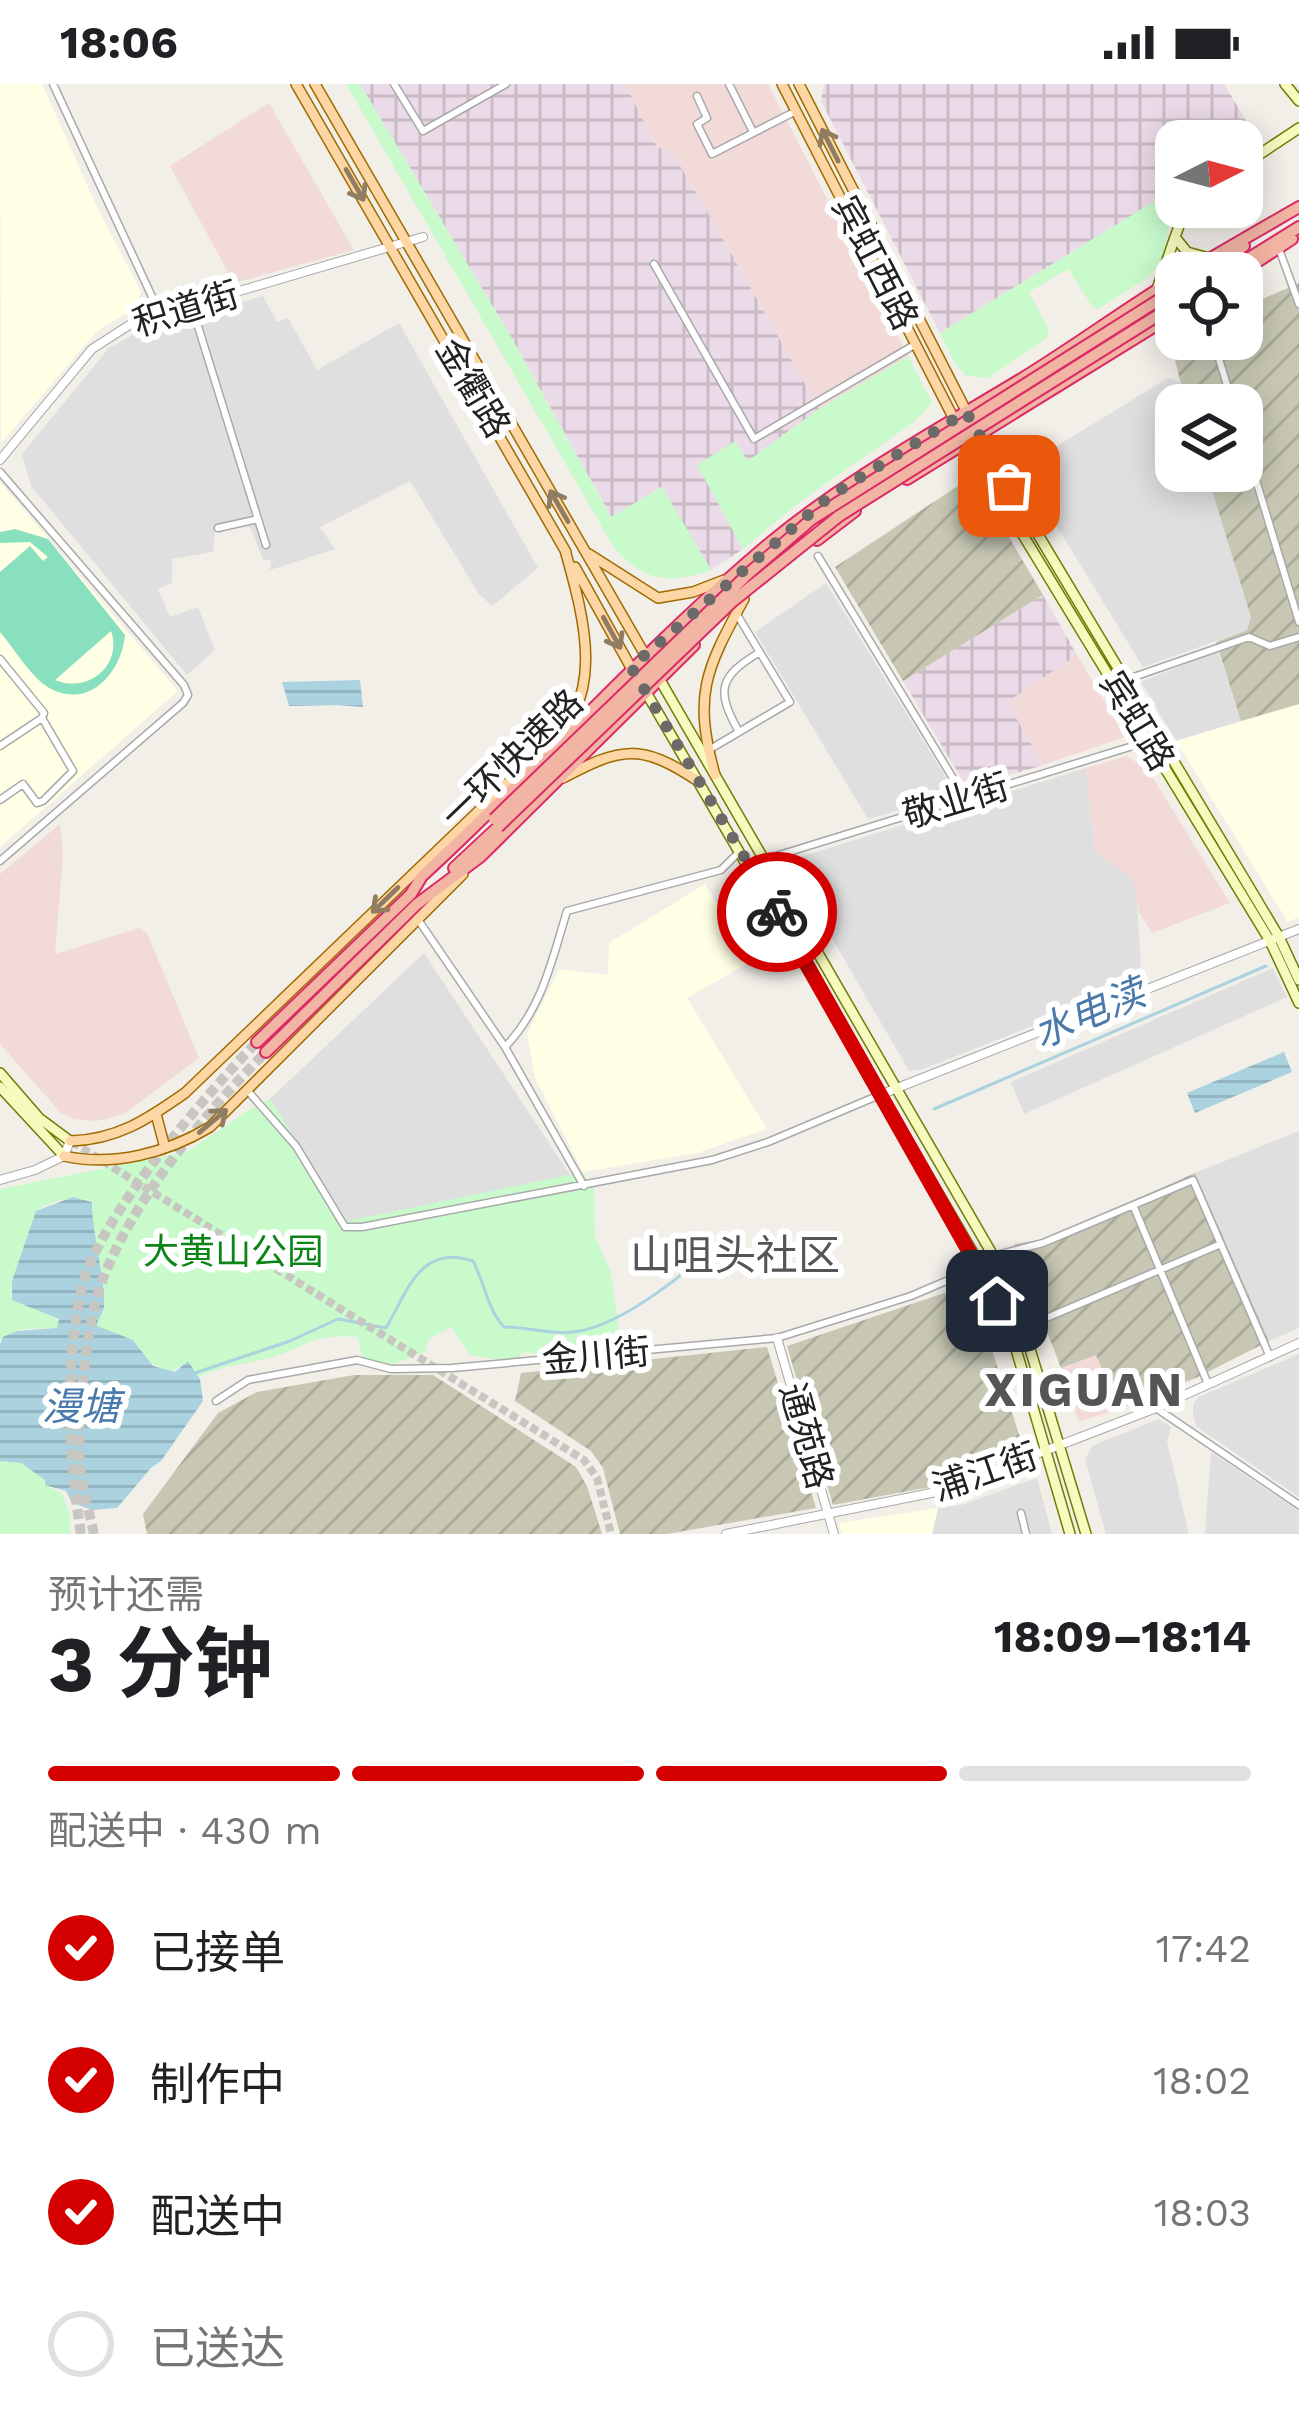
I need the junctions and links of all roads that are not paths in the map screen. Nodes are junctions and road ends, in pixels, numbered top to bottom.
1 (53, 84) edge
2 (296, 84) edge
3 (315, 84) edge
4 (394, 84) edge
5 (483, 84) edge
6 (506, 84) edge
7 (729, 84) edge
8 (1286, 84) edge
9 (789, 85) edge
10 (489, 94) junction
11 (697, 96) dead end
12 (1299, 101) edge
13 (796, 111) junction
14 (1299, 128) edge
15 (753, 132) junction
16 (1263, 152) edge
17 (1299, 209) edge
18 (1179, 228) edge
19 (1299, 230) edge
20 (423, 237) dead end
21 (1175, 238) junction
22 (406, 242) junction
23 (390, 248) junction
24 (1279, 249) junction
25 (1170, 252) edge
26 (1187, 252) edge
27 (1220, 252) edge
28 (1250, 252) edge
29 (1258, 252) edge
30 (1263, 254) edge
31 (654, 264) dead end
32 (1296, 282) edge
33 (1155, 291) edge
34 (1155, 302) edge
35 (1299, 304) edge
36 (192, 307) junction
37 (161, 316) junction
38 (1155, 321) edge
39 (1155, 322) edge
40 (916, 344) junction
41 (961, 416) junction
42 (979, 436) junction
43 (967, 443) junction
44 (0, 460) edge
45 (0, 472) edge
46 (1260, 492) edge
47 (258, 519) junction
48 (218, 528) dead end
49 (266, 545) dead end
50 (565, 550) junction
51 (586, 553) junction
52 (818, 556) dead end
53 (739, 571) junction
54 (744, 599) junction
55 (736, 613) junction
56 (1299, 622) edge
57 (1299, 637) edge
58 (760, 652) junction
59 (645, 655) junction
60 (0, 659) edge
61 (631, 667) junction
62 (660, 680) junction
63 (1125, 680) junction
64 (647, 694) junction
65 (42, 718) junction
66 (739, 732) junction
67 (563, 735) junction
68 (1149, 741) junction
69 (0, 746) edge
70 (705, 752) junction
71 (698, 781) junction
72 (553, 784) junction
73 (965, 798) junction
74 (0, 800) edge
75 (496, 823) junction
76 (740, 850) junction
77 (480, 857) junction
78 (763, 860) junction
79 (0, 861) edge
80 (414, 899) junction
81 (419, 921) junction
82 (1299, 929) edge
83 (1275, 939) junction
84 (1299, 980) edge
85 (1299, 1003) edge
86 (261, 1047) tunnel mouth
87 (505, 1047) junction
88 (0, 1072) edge
89 (0, 1088) edge
90 (897, 1088) junction
91 (247, 1090) junction
92 (882, 1094) junction
93 (155, 1114) junction
94 (70, 1141) junction
95 (165, 1148) junction
96 (64, 1156) junction
97 (0, 1180) edge
98 (584, 1186) junction
99 (1133, 1205) junction
100 (1221, 1244) junction
101 (993, 1256) junction
102 (972, 1270) dead end
103 (1161, 1270) junction
104 (1024, 1328) junction
105 (778, 1338) junction
106 (1299, 1343) edge
107 (1270, 1357) junction
108 (1208, 1384) junction
109 (216, 1401) dead end
110 (1156, 1408) junction
111 (1060, 1446) junction
112 (1047, 1451) junction
113 (1299, 1505) edge
114 (1021, 1513) dead end
115 (828, 1514) junction
116 (726, 1534) edge
117 (834, 1534) edge
118 (1026, 1534) edge
119 (1070, 1534) edge
120 (1086, 1534) edge

1 - 37 street
2 -> 23 main road, 金衢路
3 - 22 main road, 金衢路
4 - 10 street
5 - 10 street
6 - 10 street
7 - 15 street
8 - 12 main road
9 - 13 main road, 宾虹西路
41 -> 9 main road, 宾虹西路
11 - 15 street
13 - 15 street
13 - 40 main road, 宾虹西路
14 - 16 main road
17 - 27 highway
17 - 28 highway
18 - 21 main road
19 - 24 highway
19 - 29 highway
20 - 22 street, 积道街
21 - 25 main road
21 - 26 main road
22 - 23 street, 积道街
51 -> 22 main road, 金衢路
23 - 36 street, 积道街
23 - 50 main road, 金衢路
24 - 30 highway
24 - 32 street
31 - 40 street
32 - 35 street
33 - 41 highway
34 - 75 highway, 一环快速路, bridge
36 - 37 street, 积道街
36 - 47 street
37 - 44 street, 积道街
38 - 75 highway, 一环快速路, bridge
39 - 42 highway
40 - 41 main road, 宾虹西路
41 - 42 main road, 宾虹西路
41 - 43 main road, 宾虹西路
41 - 53 highway
42 - 43 highway
42 - 63 main road
43 - 54 highway
43 - 68 main road, 宾虹路
45 - 79 street
46 - 56 street
47 - 48 street
47 - 49 street
50 -> 61 main road, 金衢路
50 - 67 main road
51 - 53 main road
51 - 59 main road, 金衢路
52 - 73 street
53 - 59 highway
54 - 55 main road
54 - 62 highway
55 - 58 street
55 - 70 main road
57 - 63 street
58 - 66 street
58 - 66 street
59 - 61 highway
59 - 62 main road, 金衢路
60 - 65 street
61 - 64 main road, 金衢路
61 - 67 highway
62 - 64 highway
62 - 70 main road
63 - 83 main road
64 - 71 main road
64 - 72 highway
65 - 69 street
65 - 74 street
66 - 70 street
67 - 80 highway
67 -> 93 main road
68 - 73 street, 敬业街
68 - 83 main road, 宾虹路
70 - 78 main road
71 - 72 main road
71 - 76 main road
72 - 77 highway
73 - 78 street, 敬业街
75 - 80 highway, 一环快速路
76 - 87 street
76 - 92 main road
77 - 80 highway
77 - 81 main road
78 - 90 main road
80 - 86 highway
81 - 87 street
81 - 91 main road
82 - 83 street
83 - 84 main road
83 - 85 main road, 宾虹路
83 - 90 street
87 - 98 street
88 - 94 main road
89 - 96 main road
90 - 92 street
90 - 101 main road
95 -> 91 main road
91 - 98 street
92 - 98 street
92 - 112 main road
93 - 94 main road
93 - 95 main road
94 - 96 street
95 - 96 main road
96 - 97 street
99 - 100 street
99 - 101 street
99 - 103 street
100 - 103 street
100 - 107 street
101 - 104 main road
102 - 105 street, 金川街
103 - 104 street
103 - 108 street
104 - 111 main road
105 - 109 street, 金川街
105 - 115 street, 通苑路
106 - 107 street, 浦江街
107 - 108 street, 浦江街
108 - 110 street, 浦江街
110 - 111 street, 浦江街
110 - 113 street
111 - 112 street, 浦江街
111 - 120 main road
112 - 115 street, 浦江街
112 - 119 main road
114 - 118 street
115 - 116 street, 浦江街
115 - 117 street, 通苑路

